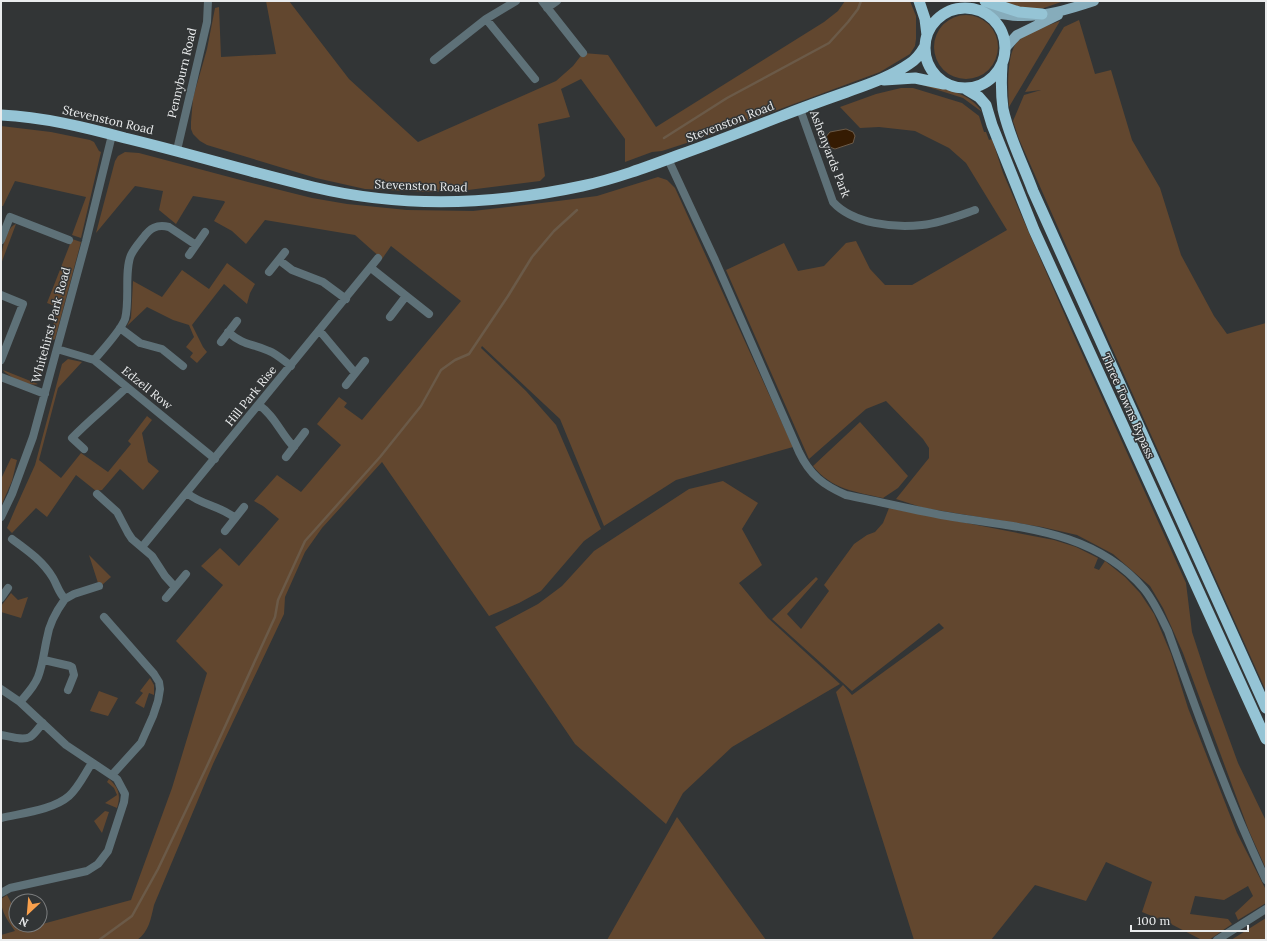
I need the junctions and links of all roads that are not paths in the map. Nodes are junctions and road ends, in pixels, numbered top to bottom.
1 (208, 1) edge
2 (516, 1) edge
3 (557, 1) edge
4 (919, 1) edge
5 (954, 1) edge
6 (1094, 1) edge
7 (545, 4) edge
8 (982, 5) edge
9 (966, 7) junction
10 (1068, 9) junction
11 (1042, 14) joint
12 (486, 19) junction
13 (926, 40) junction
14 (1006, 47) junction
15 (583, 53) dead end
16 (434, 60) dead end
17 (1002, 65) junction
18 (535, 79) dead end
19 (879, 81) junction
20 (949, 85) junction
21 (964, 88) junction
22 (800, 108) junction
23 (1, 115) edge
24 (112, 134) junction
25 (177, 150) junction
26 (668, 159) junction
27 (975, 210) dead end
28 (204, 232) dead end
29 (1, 240) edge
30 (70, 240) dead end
31 (196, 245) junction
32 (285, 252) dead end
33 (189, 255) dead end
34 (378, 258) dead end
35 (279, 260) junction
36 (370, 268) junction
37 (269, 272) dead end
38 (1, 295) edge
39 (406, 296) junction
40 (346, 299) junction
41 (429, 314) dead end
42 (390, 316) dead end
43 (237, 321) dead end
44 (120, 328) junction
45 (319, 330) junction
46 (228, 332) junction
47 (221, 342) dead end
48 (57, 349) junction
49 (1, 360) edge
50 (94, 360) junction
51 (365, 361) dead end
52 (183, 366) dead end
53 (291, 366) junction
54 (355, 373) junction
55 (1, 377) edge
56 (346, 385) dead end
57 (126, 387) junction
58 (45, 394) junction
59 (259, 405) junction
60 (305, 432) dead end
61 (294, 447) junction
62 (84, 449) dead end
63 (286, 457) dead end
64 (215, 459) junction
65 (187, 493) junction
66 (97, 494) dead end
67 (244, 507) dead end
68 (1, 517) edge
69 (235, 518) junction
70 (224, 531) dead end
71 (12, 539) dead end
72 (142, 547) junction
73 (186, 574) dead end
74 (99, 586) dead end
75 (175, 587) junction
76 (8, 588) dead end
77 (1, 598) edge
78 (166, 598) dead end
79 (66, 599) junction
80 (104, 617) dead end
81 (44, 660) junction
82 (1, 689) edge
83 (68, 690) dead end
84 (20, 702) junction
85 (1266, 708) edge
86 (43, 723) junction
87 (1, 735) edge
88 (1266, 739) edge
89 (92, 763) junction
90 (112, 776) junction
91 (1, 818) edge
92 (1266, 880) edge
93 (1, 893) edge
94 (1266, 909) edge
95 (1217, 940) edge

1 - 25 street, Pennyburn Road
2 - 12 street
3 - 7 street
4 - 13 highway
5 - 9 highway
6 - 10 main road
7 - 15 street
8 - 9 highway
8 - 11 highway
8 - 14 highway
9 - 13 highway
10 - 11 main road
10 - 14 main road
12 - 16 street
12 - 18 street
13 - 19 highway
13 - 20 highway
14 - 17 highway
17 - 21 highway
17 - 85 highway, Three Towns Bypass
19 - 20 highway
19 - 22 highway, Stevenston Road
20 - 21 highway
21 - 88 highway, Three Towns Bypass
22 - 26 highway, Stevenston Road
22 - 27 street, Ashenyards Park
23 - 24 highway, Stevenston Road
24 - 25 highway, Stevenston Road
24 - 48 street, Whitehirst Park Road
25 - 26 highway, Stevenston Road
26 - 92 street
28 - 31 street
29 - 30 street
31 - 33 street
31 - 44 street
32 - 35 street
34 - 36 street, Hill Park Rise
35 - 37 street
35 - 40 street
36 - 39 street
36 - 40 street, Hill Park Rise
38 - 49 street
39 - 41 street
39 - 42 street
40 - 45 street, Hill Park Rise
43 - 46 street
44 - 50 street
44 - 52 street
45 - 53 street, Hill Park Rise
45 - 54 street
46 - 47 street
46 - 53 street
48 - 50 street, Edzell Row
48 - 58 street, Whitehirst Park Road
50 - 57 street, Edzell Row
51 - 54 street
53 - 59 street, Hill Park Rise
54 - 56 street
55 - 58 street
57 - 62 street
57 - 64 street, Edzell Row
58 - 68 street, Whitehirst Park Road
59 - 61 street
59 - 64 street, Hill Park Rise
60 - 61 street
61 - 63 street
64 - 65 street, Hill Park Rise
65 - 69 street
65 - 72 street, Hill Park Rise
66 - 72 street
67 - 69 street
69 - 70 street
71 - 79 street
72 - 75 street
73 - 75 street
74 - 79 street
75 - 78 street
76 - 77 street
79 - 81 street
80 - 90 street
81 - 83 street
81 - 84 street
82 - 84 street
84 - 86 street
86 - 87 street
86 - 89 street
89 - 90 street
89 - 91 street
90 - 93 street
94 - 95 street

